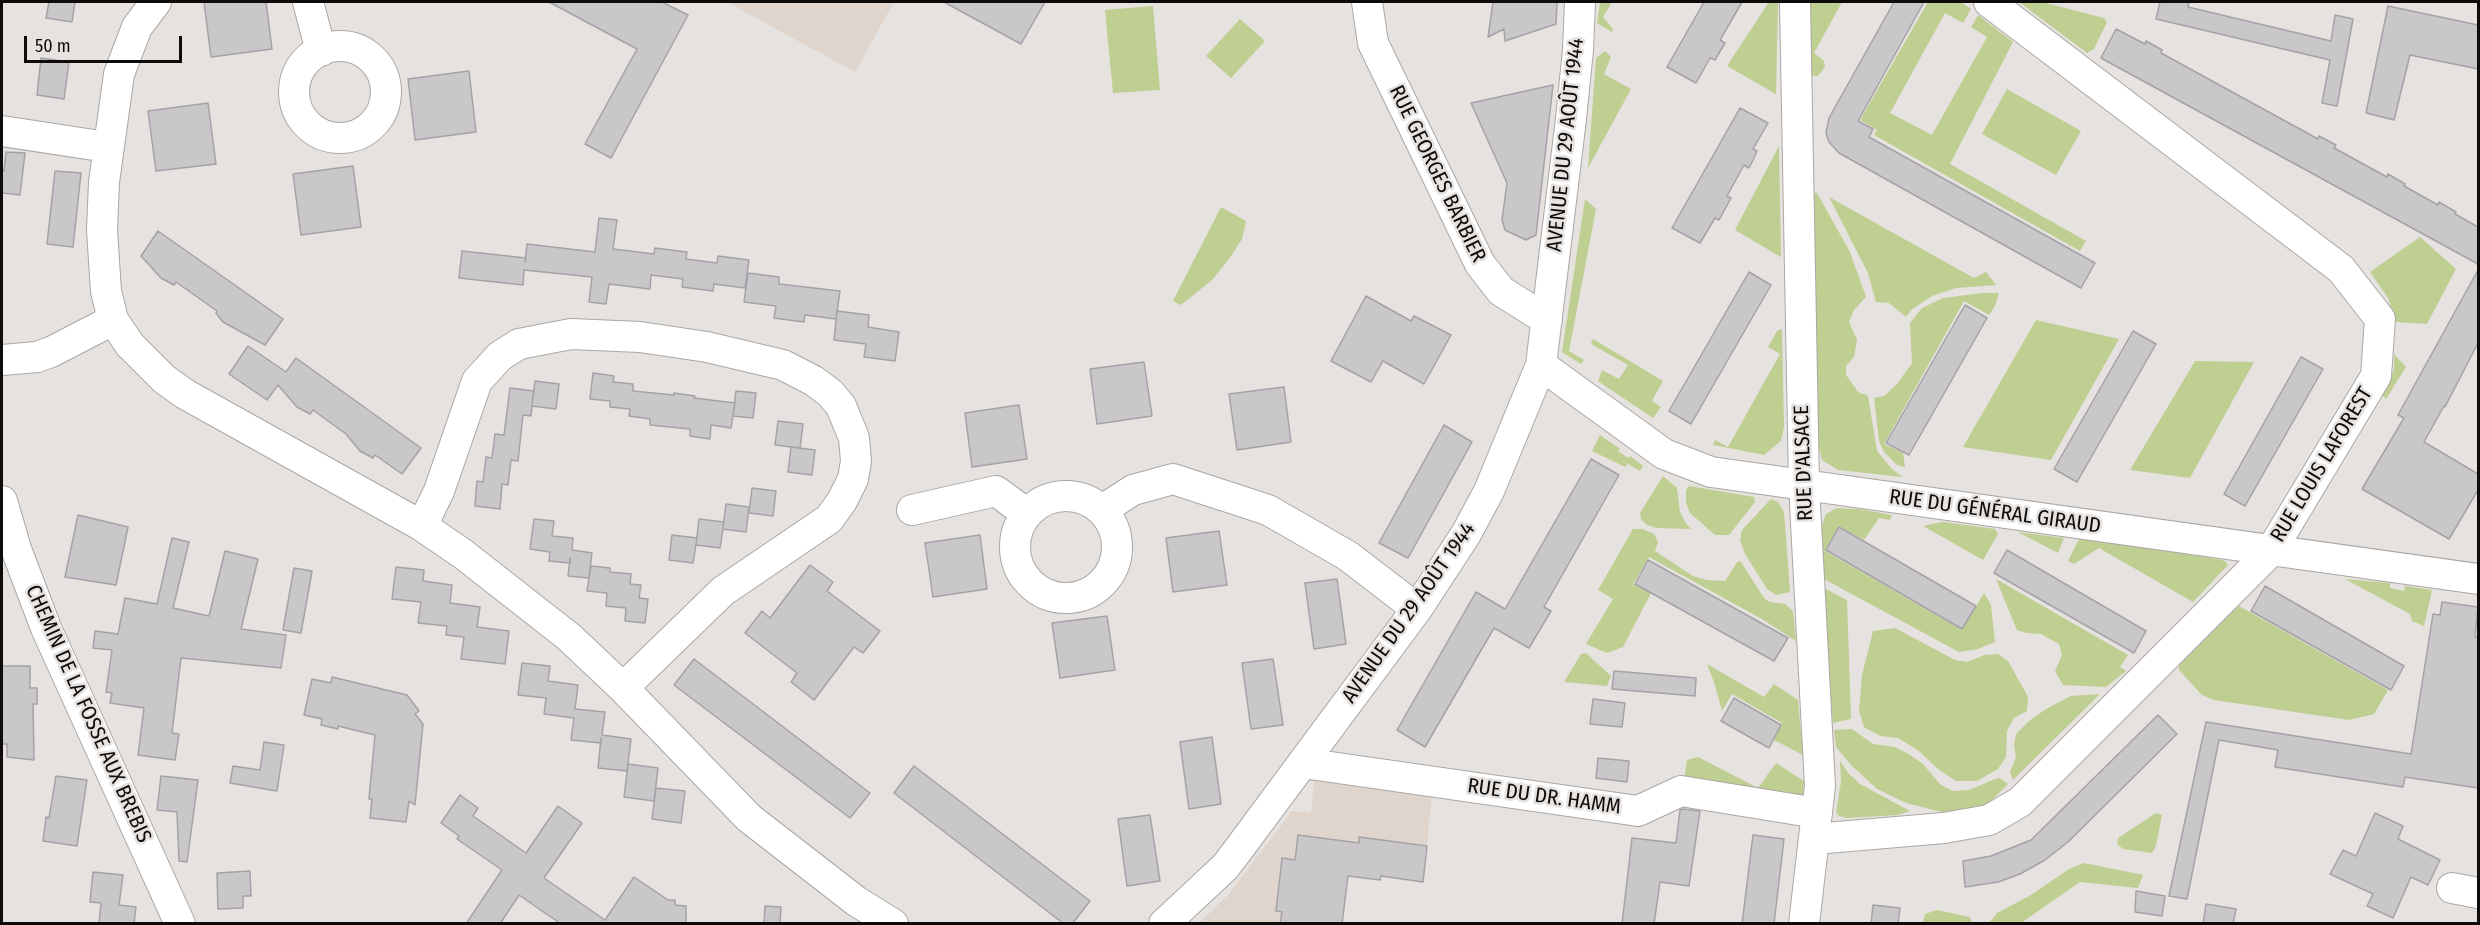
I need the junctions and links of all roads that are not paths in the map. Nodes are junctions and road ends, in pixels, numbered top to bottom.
1 (154, 2) edge
2 (308, 2) edge
3 (1367, 2) edge
4 (1580, 2) edge
5 (1795, 2) edge
6 (1989, 2) edge
7 (321, 51) dead end
8 (2, 131) edge
9 (107, 147) junction
10 (113, 320) junction
11 (1547, 320) junction
12 (2, 360) edge
13 (1541, 365) junction
14 (1804, 485) junction
15 (2, 501) edge
16 (912, 510) dead end
17 (1102, 510) junction
18 (1026, 513) junction
19 (422, 526) junction
20 (2271, 551) junction
21 (2478, 579) edge
22 (1417, 609) junction
23 (623, 688) junction
24 (1303, 763) junction
25 (1815, 826) junction
26 (180, 924) edge
27 (893, 924) edge
28 (1164, 924) edge
29 (1804, 924) edge

1 - 9 street
2 - 7 street
3 - 11 street, RUE GEORGES BARBIER
4 - 11 street, AVENUE DU 29 AOÛT 1944
5 - 14 street, RUE D'ALSACE
6 - 20 street, RUE LOUIS LAFOREST
8 - 9 street
9 - 10 street
10 - 12 street
10 - 19 street
11 - 13 street, AVENUE DU 29 AOÛT 1944
13 - 14 street, RUE DU GÉNÉRAL GIRAUD
13 - 22 street, AVENUE DU 29 AOÛT 1944
14 - 20 street, RUE DU GÉNÉRAL GIRAUD
14 - 25 street, RUE D'ALSACE
15 - 26 street, CHEMIN DE LA FOSSE AUX BREBIS
16 - 18 street
17 - 18 street
17 - 18 street
17 - 22 street
19 - 23 street
19 - 23 street
20 - 21 street, RUE DU GÉNÉRAL GIRAUD
20 - 25 street, RUE LOUIS LAFOREST
22 - 24 street, AVENUE DU 29 AOÛT 1944
23 - 27 street
24 - 25 street, RUE DU DR. HAMM
24 - 28 street, AVENUE DU 29 AOÛT 1944
25 - 29 street, RUE D'ALSACE

